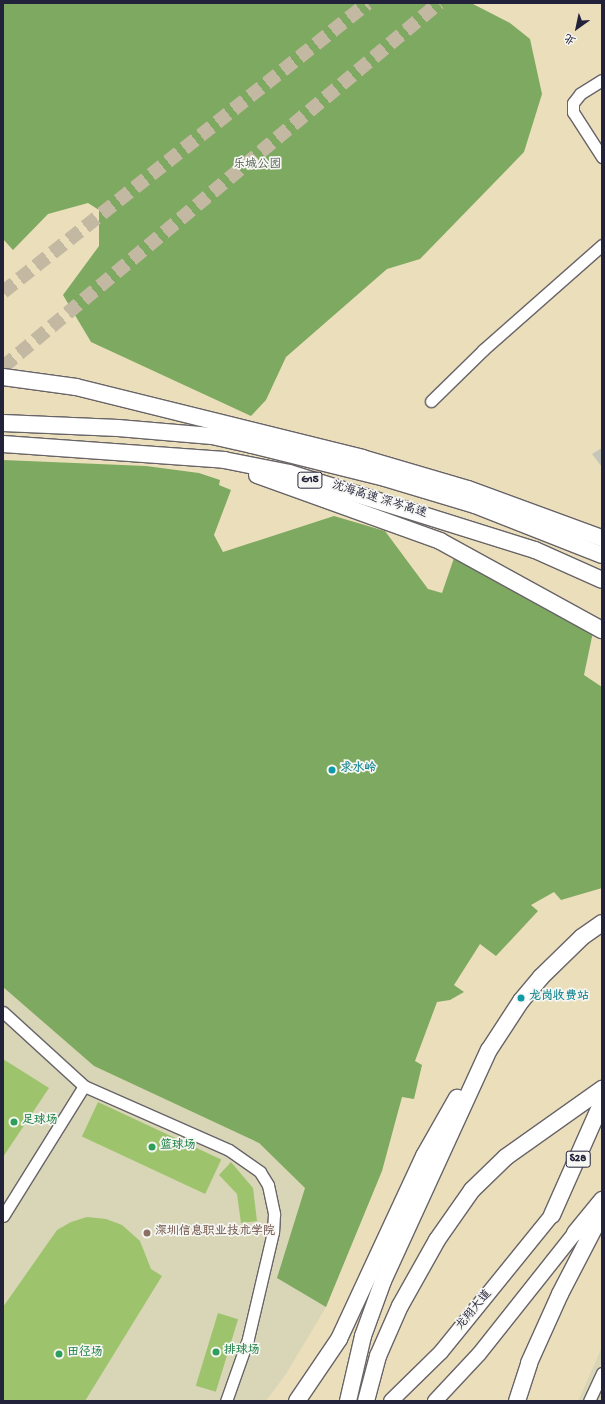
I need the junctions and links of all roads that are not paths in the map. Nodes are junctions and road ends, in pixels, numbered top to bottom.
1 (602, 80) edge
2 (602, 156) edge
3 (602, 245) edge
4 (3, 377) edge
5 (430, 401) dead end
6 (3, 423) edge
7 (3, 444) edge
8 (224, 460) junction
9 (602, 538) edge
10 (602, 555) edge
11 (602, 580) edge
12 (602, 630) edge
13 (602, 923) edge
14 (3, 1012) edge
15 (489, 1050) junction
16 (84, 1086) junction
17 (602, 1090) edge
18 (602, 1102) edge
19 (602, 1200) edge
20 (602, 1213) edge
21 (552, 1215) joint
22 (3, 1216) edge
23 (602, 1224) edge
24 (582, 1236) junction
25 (602, 1373) edge
26 (226, 1401) edge
27 (297, 1401) edge
28 (348, 1401) edge
29 (366, 1401) edge
30 (391, 1401) edge
31 (435, 1401) edge
32 (517, 1401) edge
33 (589, 1401) edge

1 - 2 street
3 - 5 street
4 - 9 highway
6 - 10 highway, 沈海高速 深岑高速 / G15
7 - 8 highway, 沈海高速 深岑高速 / G15
8 - 11 highway, 沈海高速 深岑高速 / G15
8 - 12 highway
13 - 15 highway
14 - 16 street
15 - 27 highway
15 - 28 highway
16 - 22 street
16 - 26 street
17 - 29 highway
18 - 21 highway, S28
19 - 24 highway
20 - 24 highway
21 - 30 main road, 龙翔大道
23 - 24 highway
24 - 31 main road
24 - 32 highway
25 - 33 street

